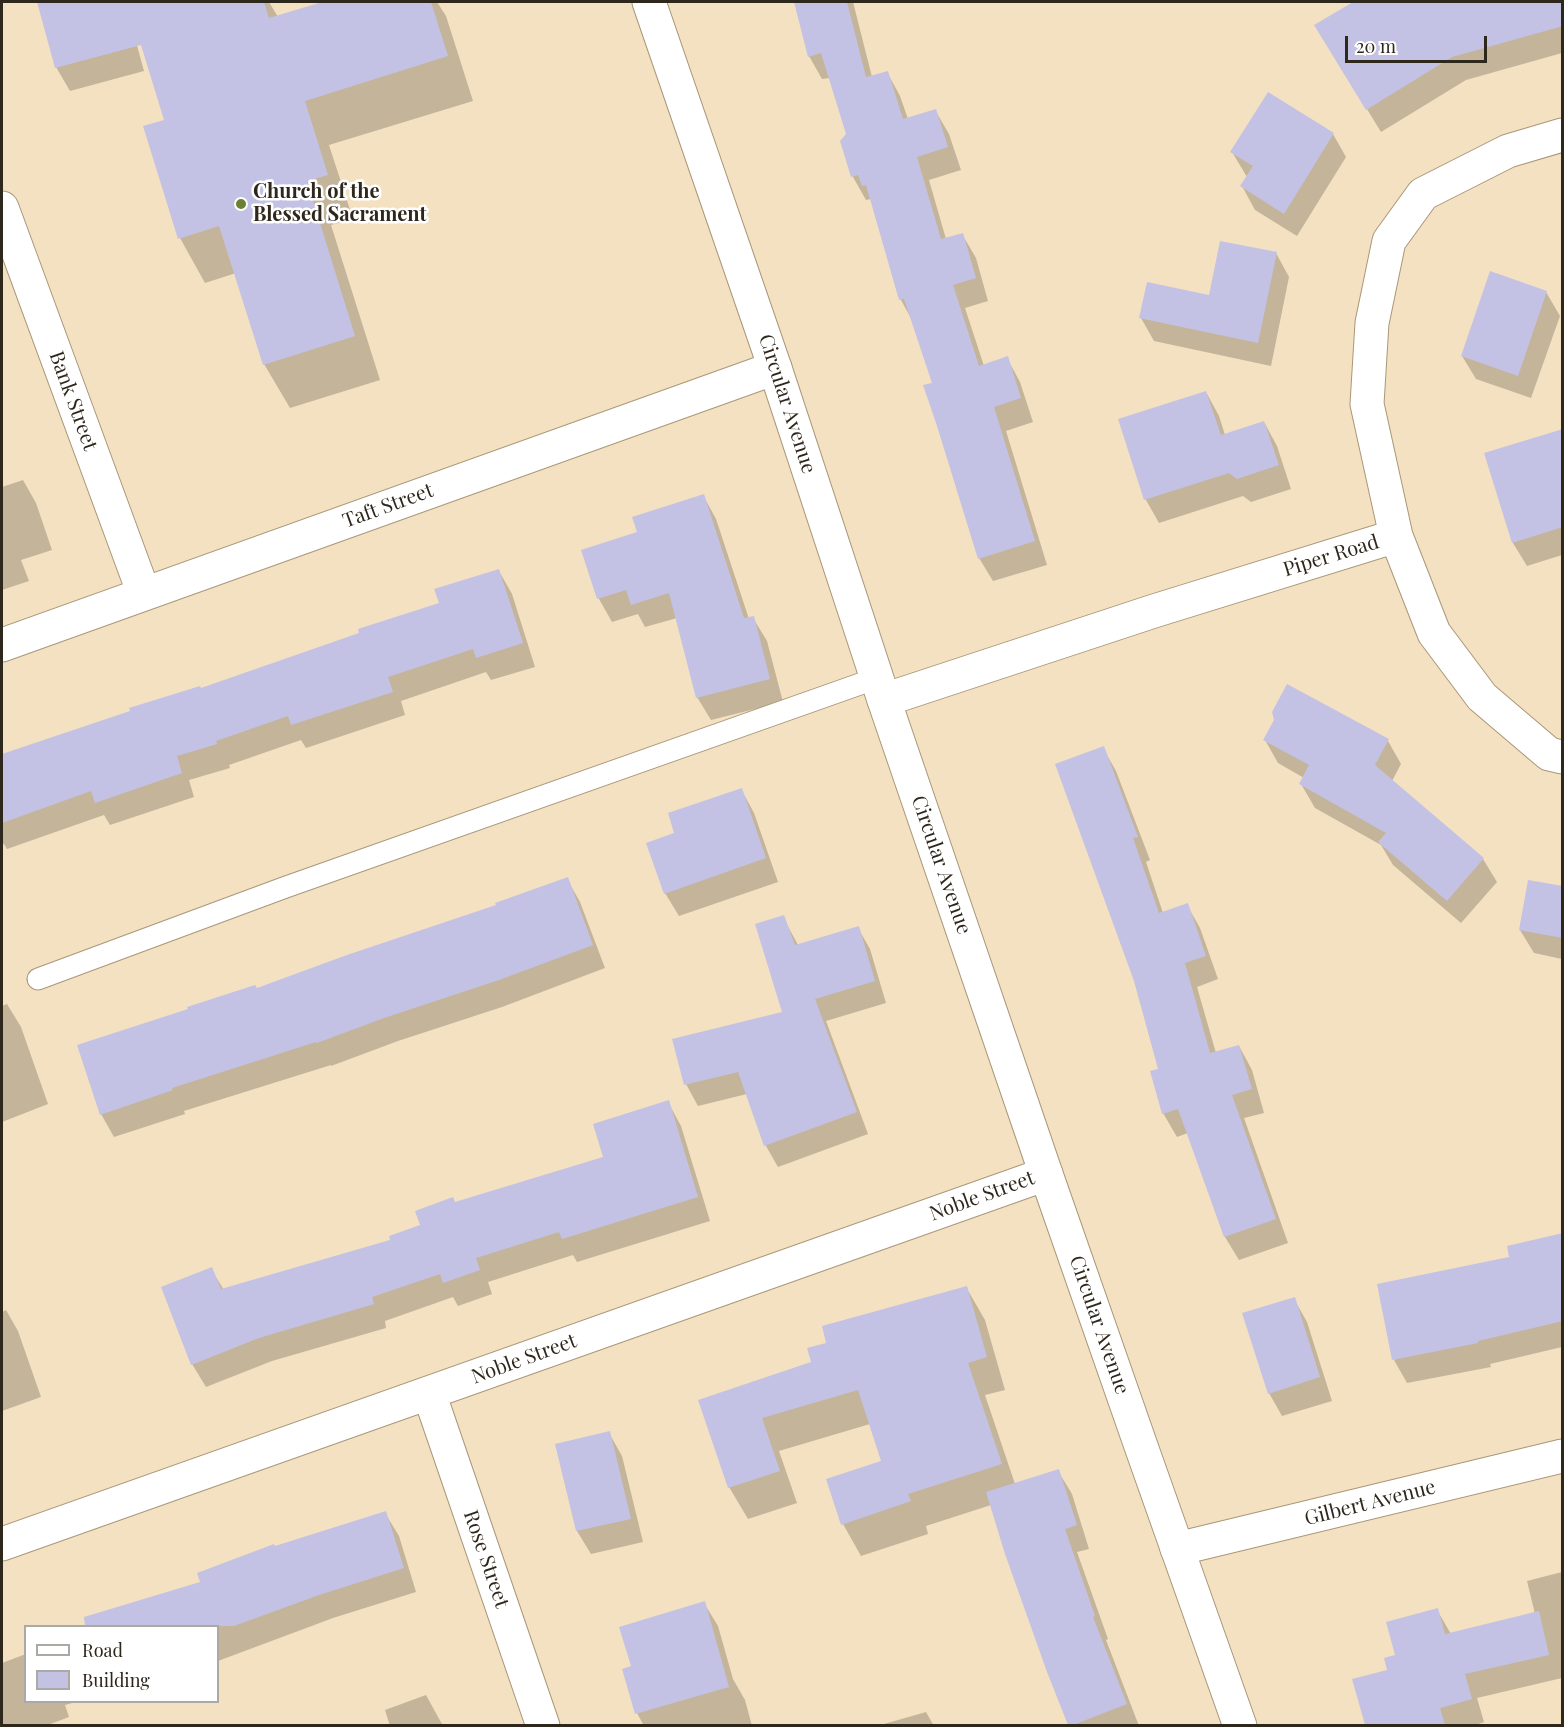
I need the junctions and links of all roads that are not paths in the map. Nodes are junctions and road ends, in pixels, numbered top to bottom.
1 (649, 2) edge
2 (1563, 135) edge
3 (2, 208) edge
4 (775, 368) junction
5 (1396, 536) junction
6 (144, 594) junction
7 (2, 645) edge
8 (881, 689) junction
9 (1563, 757) edge
10 (38, 979) dead end
11 (1046, 1174) junction
12 (429, 1392) junction
13 (1563, 1456) edge
14 (2, 1544) edge
15 (1177, 1549) junction
16 (543, 1725) edge
17 (1240, 1725) edge

1 - 4 street, Circular Avenue
2 - 5 street, Piper Road
3 - 6 street, Bank Street
4 - 6 street, Taft Street
4 - 8 street, Circular Avenue
5 - 8 street, Piper Road
5 - 9 street
6 - 7 street, Taft Street
8 - 10 lane
8 - 11 street, Circular Avenue
11 - 12 street, Noble Street
11 - 15 street, Circular Avenue
12 - 14 street, Noble Street
12 - 16 street, Rose Street
13 - 15 street, Gilbert Avenue
15 - 17 street, Circular Avenue

